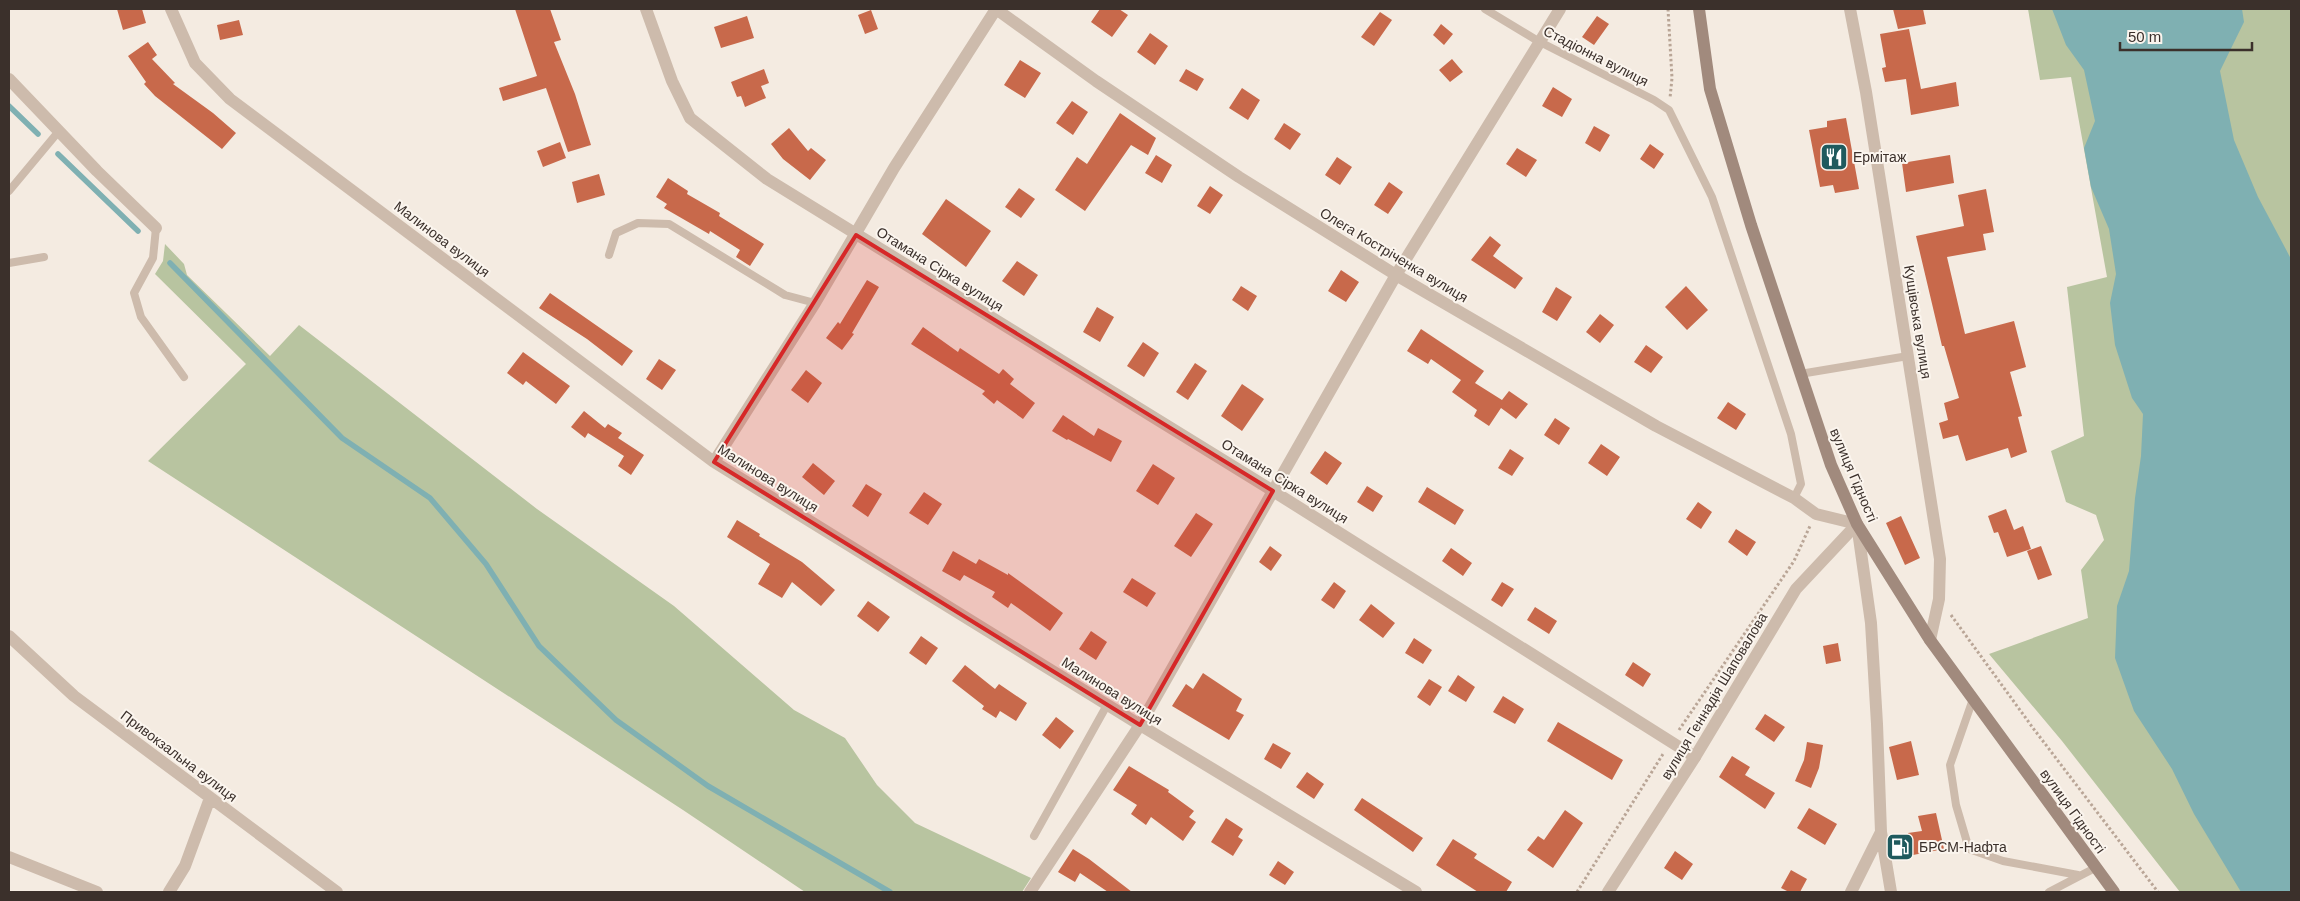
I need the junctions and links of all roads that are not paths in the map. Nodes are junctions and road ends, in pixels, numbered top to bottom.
1 (171, 9) edge
2 (646, 9) edge
3 (996, 9) edge
4 (1485, 9) edge
5 (1560, 9) edge
6 (1699, 9) edge
7 (1850, 9) edge
8 (1538, 41) junction
9 (9, 79) edge
10 (59, 131) junction
11 (9, 191) edge
12 (156, 228) joint
13 (856, 235) junction
14 (609, 255) dead end
15 (44, 257) dead end
16 (9, 263) edge
17 (1396, 275) junction
18 (815, 303) junction
19 (1908, 356) junction
20 (1800, 374) junction
21 (184, 377) dead end
22 (714, 462) junction
23 (1273, 491) junction
24 (1794, 498) junction
25 (1857, 524) junction
26 (9, 636) edge
27 (1930, 640) junction
28 (1973, 699) junction
29 (1107, 705) junction
30 (1140, 725) junction
31 (1696, 756) junction
32 (210, 798) junction
33 (1881, 832) junction
34 (1034, 836) dead end
35 (9, 857) edge
36 (2095, 868) junction
37 (2078, 875) junction
38 (97, 892) edge
39 (170, 892) edge
40 (337, 892) edge
41 (1030, 892) edge
42 (1416, 892) edge
43 (1608, 892) edge
44 (1851, 892) edge
45 (1891, 892) edge
46 (2049, 892) edge
47 (2114, 892) edge

1 - 22 street, Малинова вулиця
2 - 13 street, Отамана Сірка вулиця
3 - 13 street
3 - 17 street, Олега Костріченка вулиця
4 - 8 lane, Стадіонна вулиця
5 - 8 street
6 - 20 main road, вулиця Гідності
7 - 19 street, Кущівська вулиця
8 - 17 street
8 - 24 lane, Стадіонна вулиця
9 - 10 street
10 - 11 lane
10 - 12 street
12 - 21 lane
13 - 18 street
13 - 23 street, Отамана Сірка вулиця
14 - 18 lane
15 - 16 lane
17 - 23 street
17 - 24 street, Олега Костріченка вулиця
18 - 22 street
19 - 20 lane
19 - 27 street, Кущівська вулиця
20 - 25 main road, вулиця Гідності
22 - 29 street, Малинова вулиця
23 - 30 street
23 - 31 street, Отамана Сірка вулиця
24 - 25 street, Олега Костріченка вулиця
25 - 27 main road, вулиця Гідності
25 - 31 street, вулиця Геннадія Шаповалова
25 - 33 street
26 - 32 street, Привокзальна вулиця
27 - 28 main road, вулиця Гідності
28 - 36 main road, вулиця Гідності
28 - 37 lane
29 - 30 street, Малинова вулиця
29 - 34 lane
30 - 41 street
30 - 42 street, Малинова вулиця
31 - 43 street, вулиця Геннадія Шаповалова
32 - 39 street
32 - 40 street, Привокзальна вулиця
33 - 44 street
33 - 45 street
35 - 38 street
36 - 37 lane
36 - 47 main road, вулиця Гідності
37 - 46 lane

